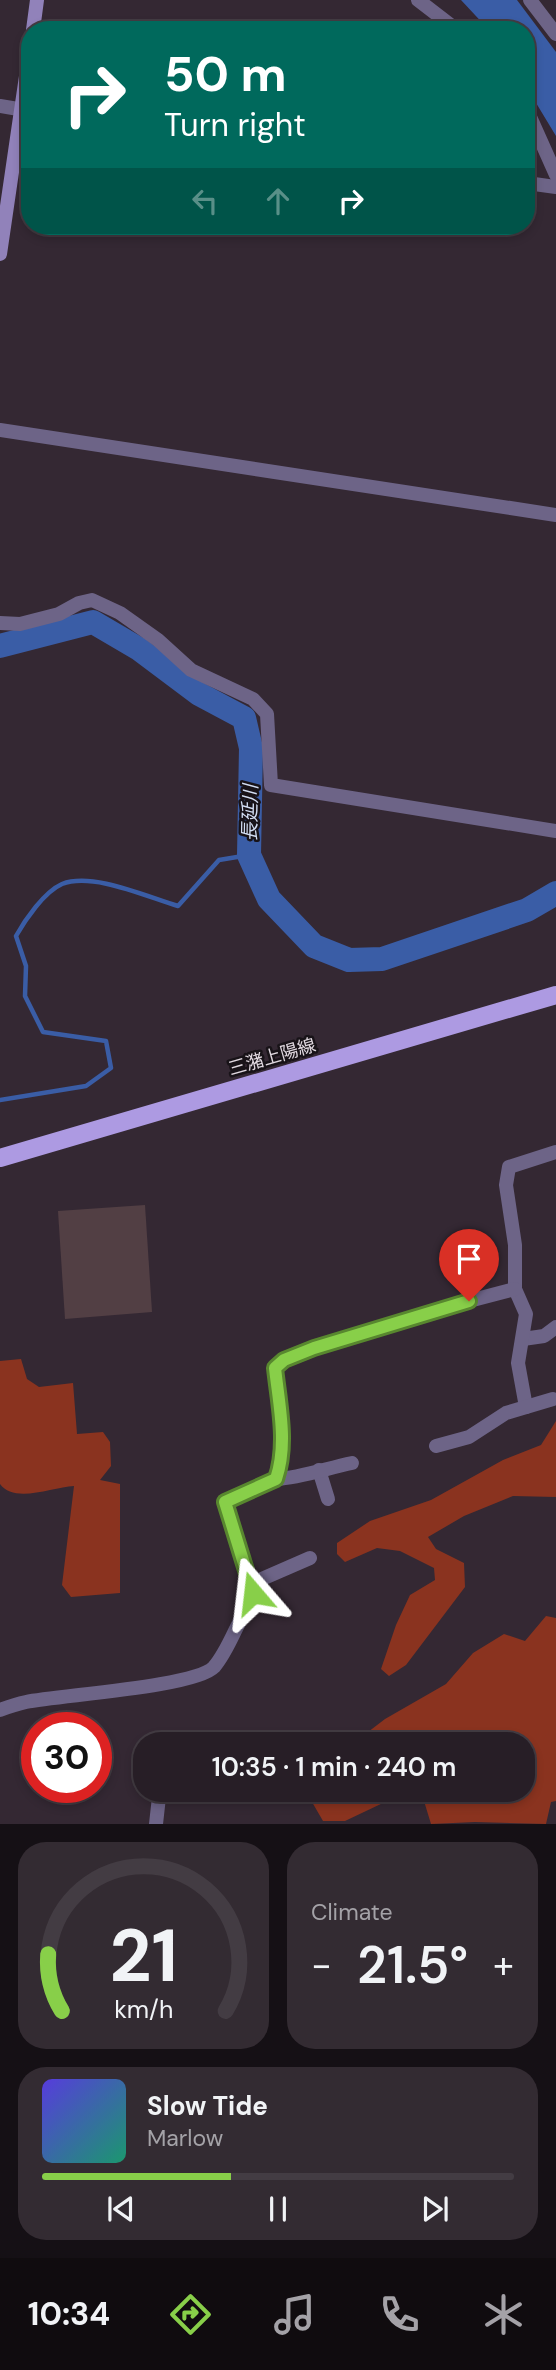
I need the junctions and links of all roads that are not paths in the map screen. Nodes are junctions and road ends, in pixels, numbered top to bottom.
1 (37, 0) edge
2 (418, 0) edge
3 (530, 0) edge
4 (34, 21) edge
5 (445, 21) edge
6 (556, 34) edge
7 (0, 106) edge
8 (21, 109) edge
9 (535, 128) edge
10 (21, 133) edge
11 (556, 175) edge
12 (535, 184) edge
13 (556, 187) edge
14 (0, 254) edge
15 (0, 430) edge
16 (556, 514) edge
17 (0, 623) edge
18 (556, 831) edge
19 (556, 995) edge
20 (556, 1152) edge
21 (0, 1158) edge
22 (515, 1289) junction
23 (556, 1327) edge
24 (523, 1339) junction
25 (553, 1399) dead end
26 (526, 1407) junction
27 (436, 1446) dead end
28 (352, 1463) dead end
29 (319, 1470) junction
30 (276, 1479) junction
31 (328, 1499) dead end
32 (310, 1558) dead end
33 (250, 1584) junction
34 (0, 1710) edge
35 (158, 1802) edge
36 (156, 1824) edge

1 - 4 main road
2 - 5 street
3 - 6 street
7 - 8 street
9 - 11 street
10 - 14 main road
12 - 13 street
15 - 16 street
17 - 18 street
19 - 21 main road, 三潴上陽線
20 - 22 street
22 - 24 street
22 - 30 street
23 - 24 street
24 - 26 street
25 - 26 street
26 - 27 street
28 - 29 street
29 - 30 street
29 - 31 street
30 - 33 street
32 - 33 street
33 - 34 street
35 - 36 street

